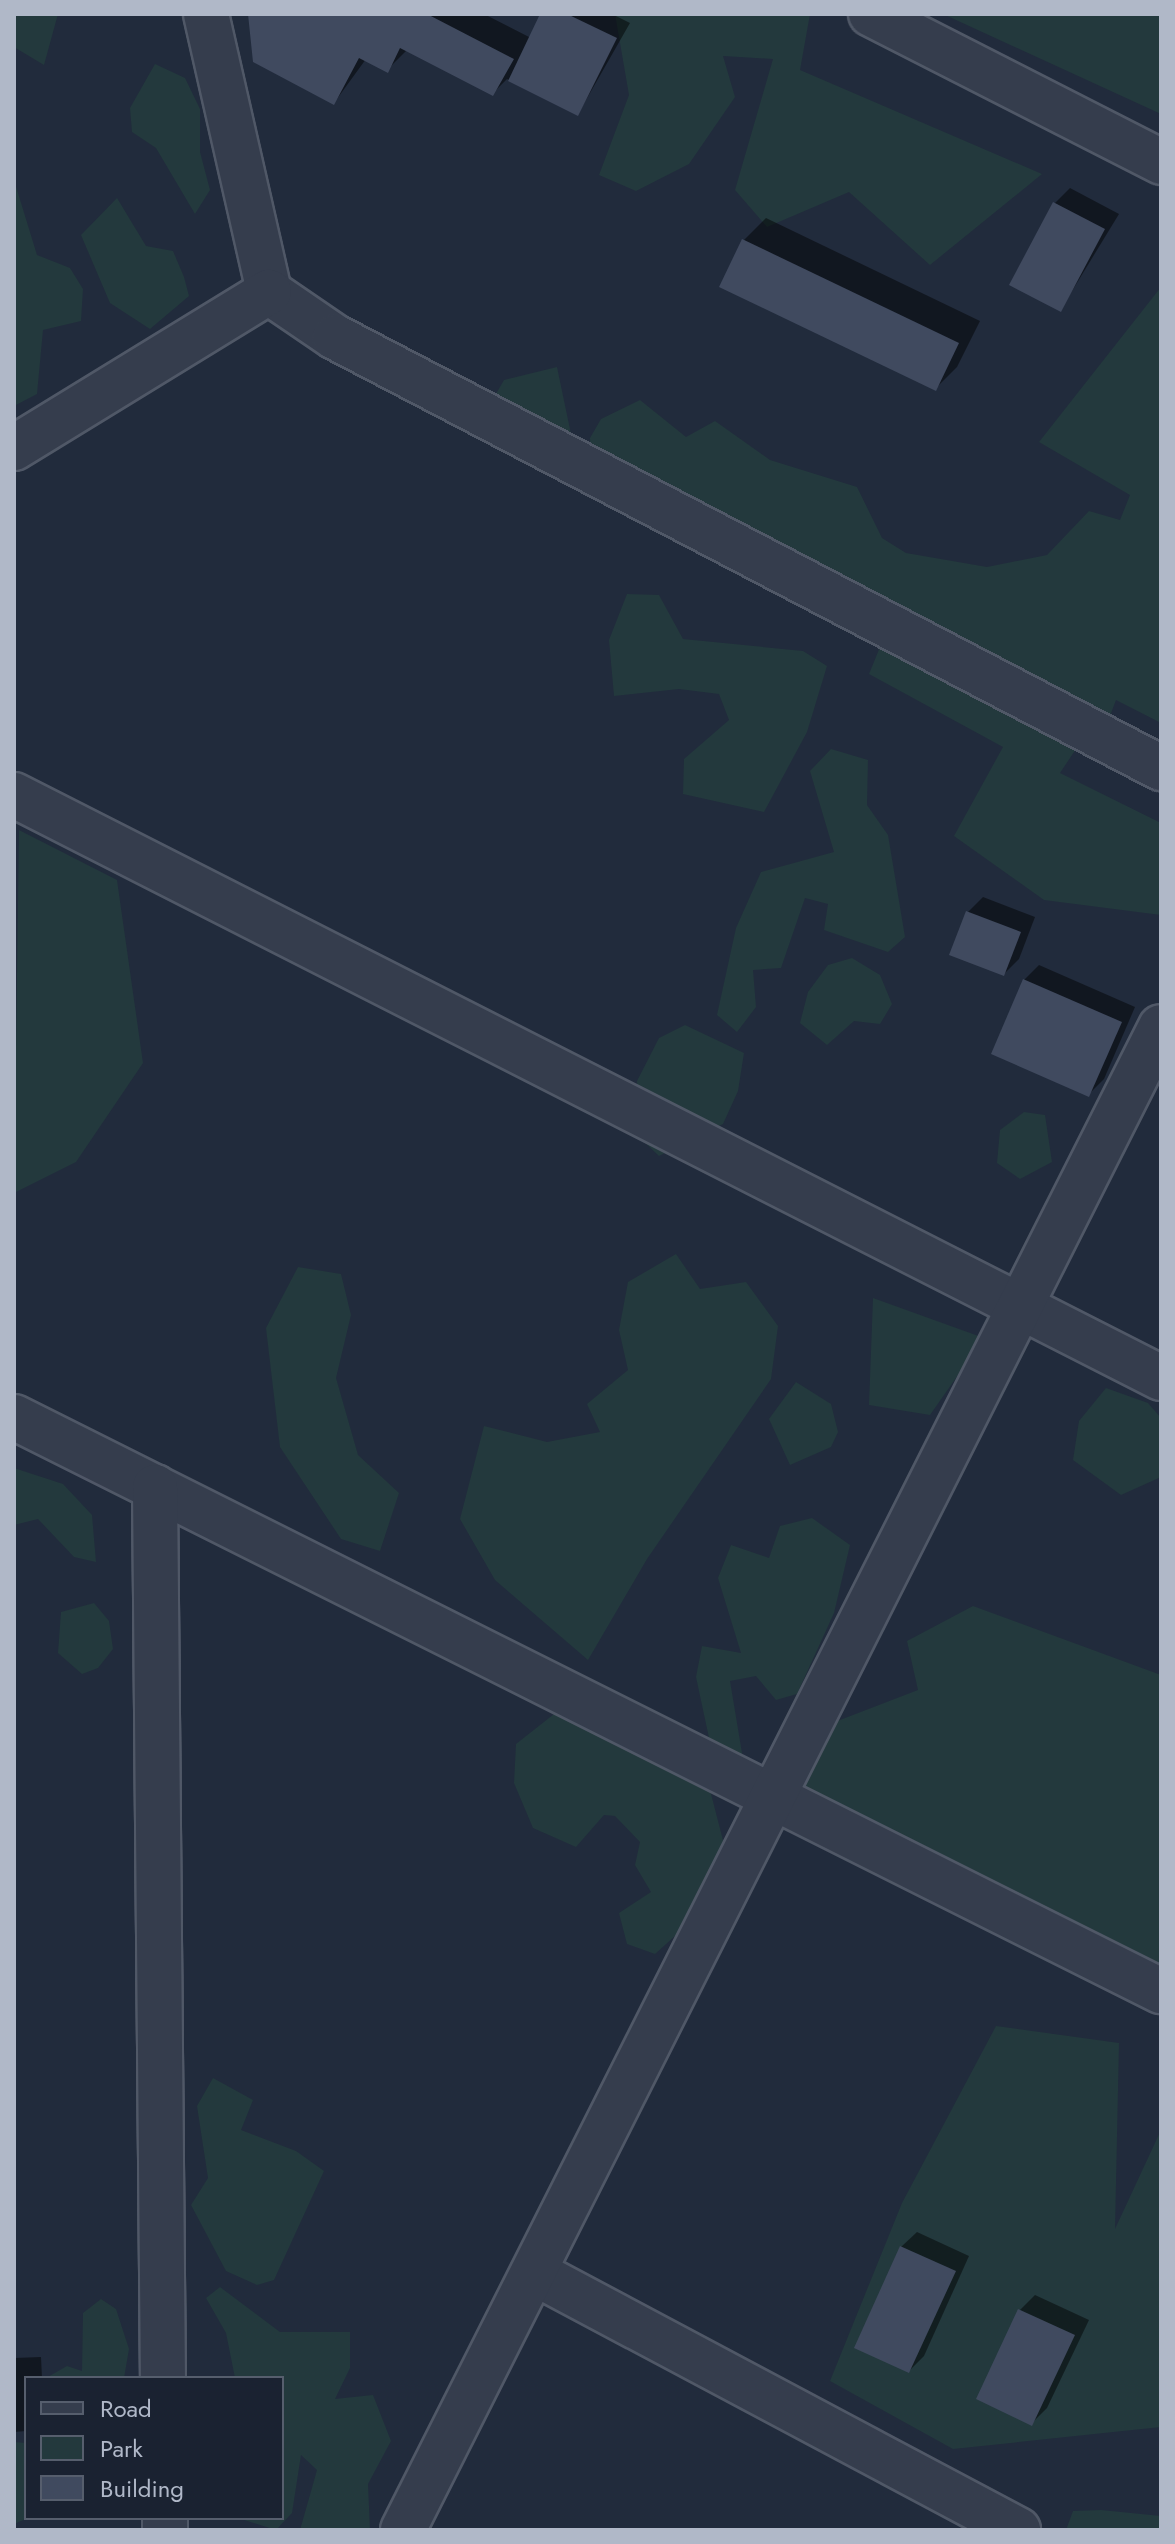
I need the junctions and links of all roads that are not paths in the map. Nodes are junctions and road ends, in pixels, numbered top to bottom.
1 (206, 14) edge
2 (871, 14) edge
3 (1161, 162) edge
4 (269, 292) junction
5 (14, 448) edge
6 (1161, 768) edge
7 (14, 795) edge
8 (1161, 1027) edge
9 (1023, 1304) junction
10 (1161, 1378) edge
11 (14, 1417) edge
12 (155, 1487) junction
13 (778, 1794) junction
14 (1161, 1991) edge
15 (537, 2274) junction
16 (163, 2376) edge
17 (403, 2530) edge
18 (1017, 2530) edge

1 - 4 street
2 - 3 street
4 - 5 street
4 - 6 street
7 - 9 street
8 - 9 street
9 - 10 street
9 - 13 street
11 - 12 street
12 - 13 street
12 - 16 street
13 - 14 street
13 - 15 street
15 - 17 street
15 - 18 street

